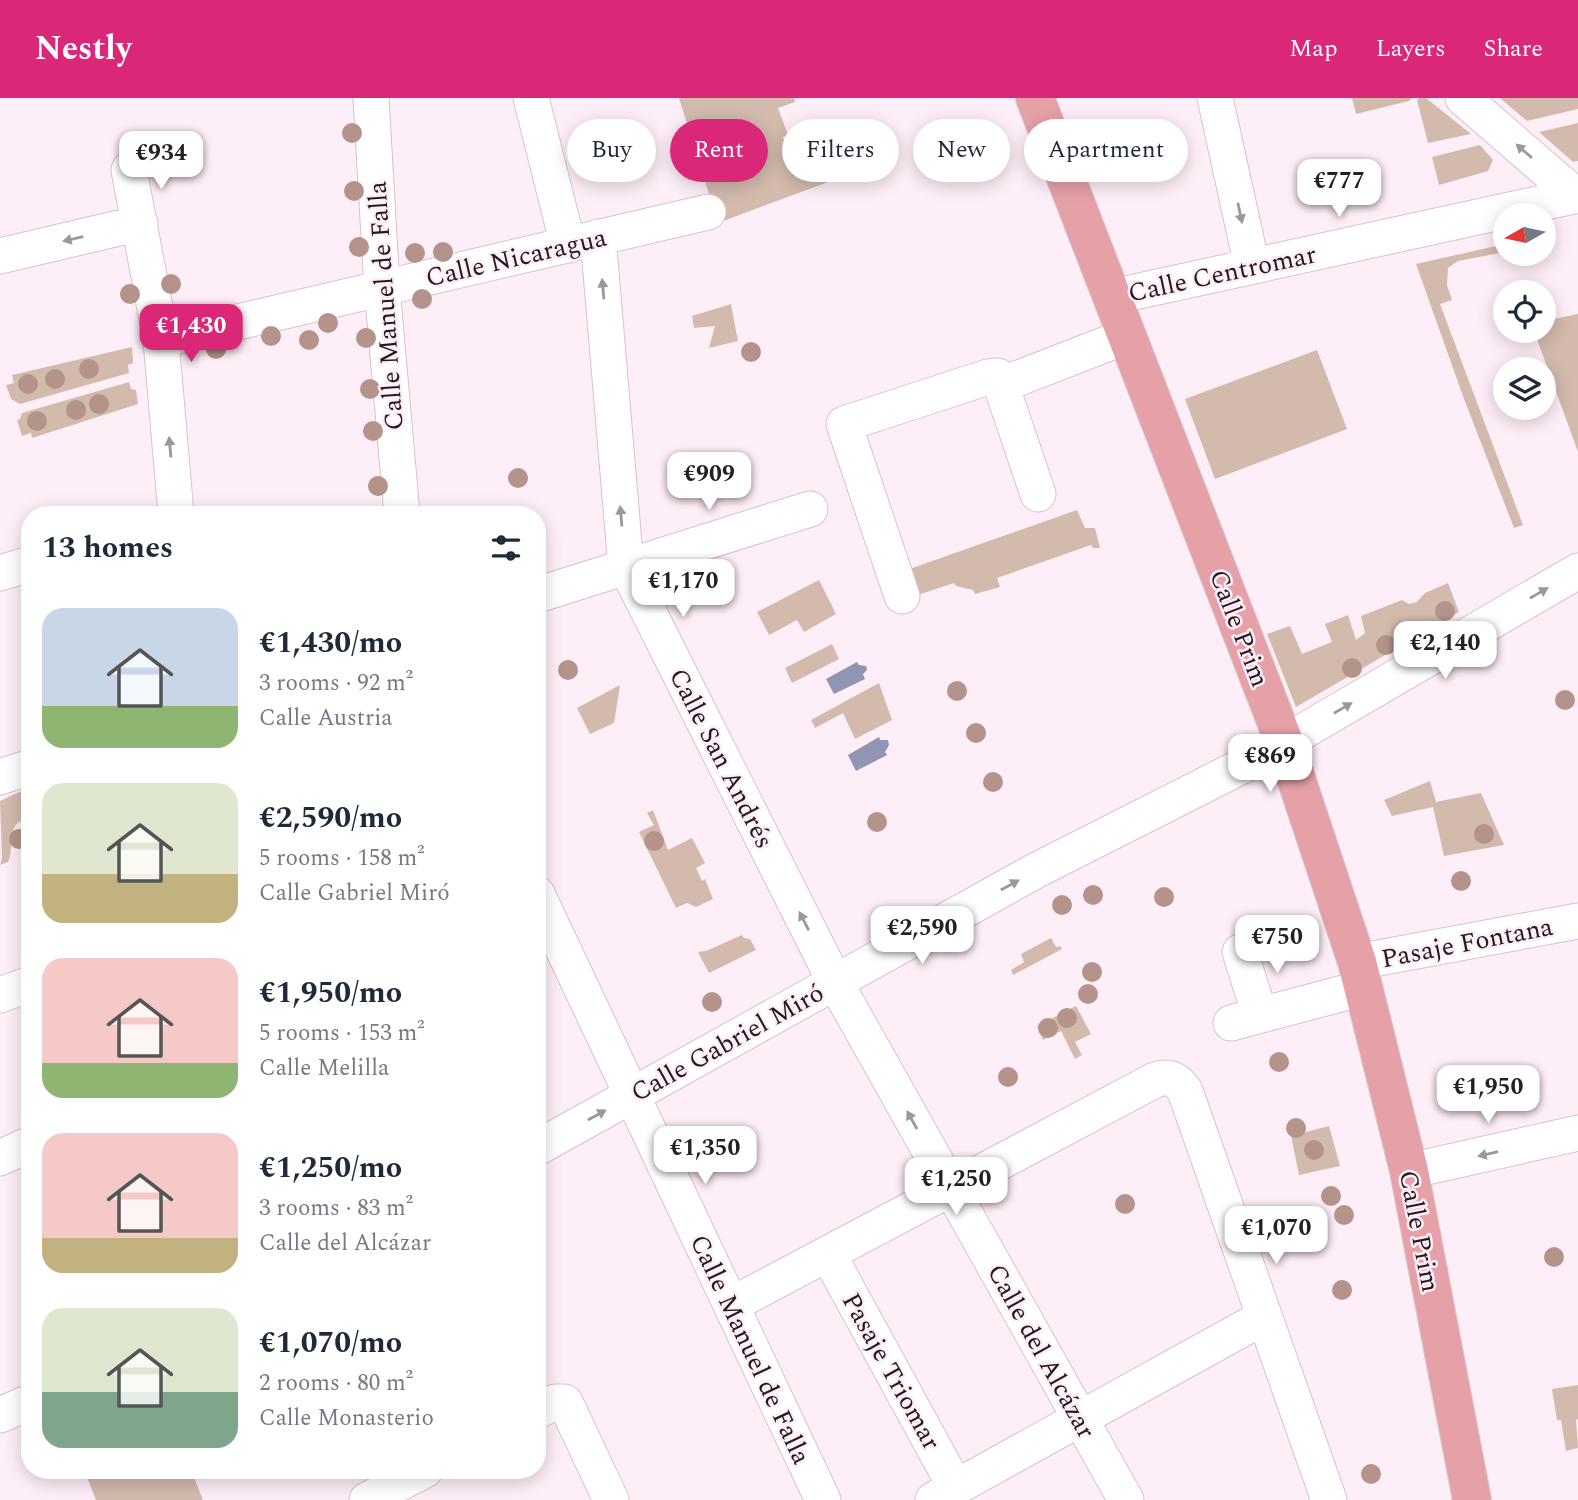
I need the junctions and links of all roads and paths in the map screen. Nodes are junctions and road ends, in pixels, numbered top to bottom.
1 (370, 98) edge
2 (531, 98) edge
3 (1035, 98) edge
4 (1215, 98) edge
5 (1463, 98) edge
6 (129, 170) dead end
7 (1577, 195) edge
8 (708, 212) dead end
9 (139, 223) junction
10 (583, 241) junction
11 (0, 256) edge
12 (1252, 266) junction
13 (383, 288) junction
14 (1112, 297) junction
15 (1127, 336) junction
16 (161, 340) junction
17 (1001, 385) junction
18 (1038, 494) dead end
19 (173, 506) edge
20 (401, 506) edge
21 (810, 509) dead end
22 (21, 567) edge
23 (625, 568) junction
24 (1578, 571) edge
25 (0, 573) edge
26 (546, 592) edge
27 (902, 596) dead end
28 (1284, 742) junction
29 (21, 770) edge
30 (0, 777) edge
31 (546, 913) edge
32 (1578, 921) edge
33 (1240, 953) dead end
34 (1360, 975) junction
35 (835, 982) junction
36 (21, 987) edge
37 (0, 995) edge
38 (631, 1096) junction
39 (1578, 1133) edge
40 (546, 1143) edge
41 (21, 1148) edge
42 (0, 1158) edge
43 (1409, 1171) junction
44 (950, 1188) junction
45 (828, 1254) junction
46 (730, 1305) junction
47 (1264, 1317) junction
48 (21, 1406) edge
49 (546, 1406) edge
50 (0, 1415) edge
51 (1080, 1419) junction
52 (403, 1479) edge
53 (377, 1490) edge
54 (945, 1494) edge
55 (611, 1500) edge
56 (822, 1500) edge
57 (1126, 1500) edge
58 (1329, 1500) edge
59 (1472, 1500) edge

1 - 13 street, Calle Manuel de Falla
2 - 10 street, Calle San Andrés
3 - 14 main road, Calle Prim
4 -> 12 street
7 -> 5 street
6 - 9 street
7 - 12 street, Calle Centromar
8 - 10 street, Calle Nicaragua
9 -> 11 street
9 - 16 street
10 - 13 street, Calle Nicaragua
23 -> 10 street, Calle San Andrés
12 - 14 street, Calle Centromar
13 - 16 street, Calle Nicaragua
13 - 20 street, Calle Manuel de Falla
14 - 15 main road, Calle Prim
15 - 17 street
15 - 28 main road, Calle Prim
19 -> 16 street
17 - 18 street
17 - 27 street
21 - 23 street
22 - 25 street
23 - 26 street
35 -> 23 street, Calle San Andrés
28 -> 24 street, Calle Gabriel Miró
28 - 34 main road, Calle Prim
35 -> 28 street, Calle Gabriel Miró
29 - 30 street
31 - 38 street, Calle Manuel de Falla
32 - 34 street, Pasaje Fontana
33 - 34 street, Pasaje Fontana
34 - 43 main road, Calle Prim
35 - 38 street, Calle Gabriel Miró
44 -> 35 street, Calle del Alcázar
36 - 37 street
40 -> 38 street, Calle Gabriel Miró
38 - 46 street, Calle Manuel de Falla
39 -> 43 street
41 - 42 street
43 - 59 main road, Calle Prim
44 - 45 street
44 - 47 street
44 - 51 street, Calle del Alcázar
45 - 46 street
45 - 54 street, Pasaje Triomar
46 - 56 street, Calle Manuel de Falla
47 - 51 street
47 - 58 street
48 - 50 street
49 - 55 street
51 - 54 street
51 - 57 street, Calle del Alcázar
52 - 53 street

